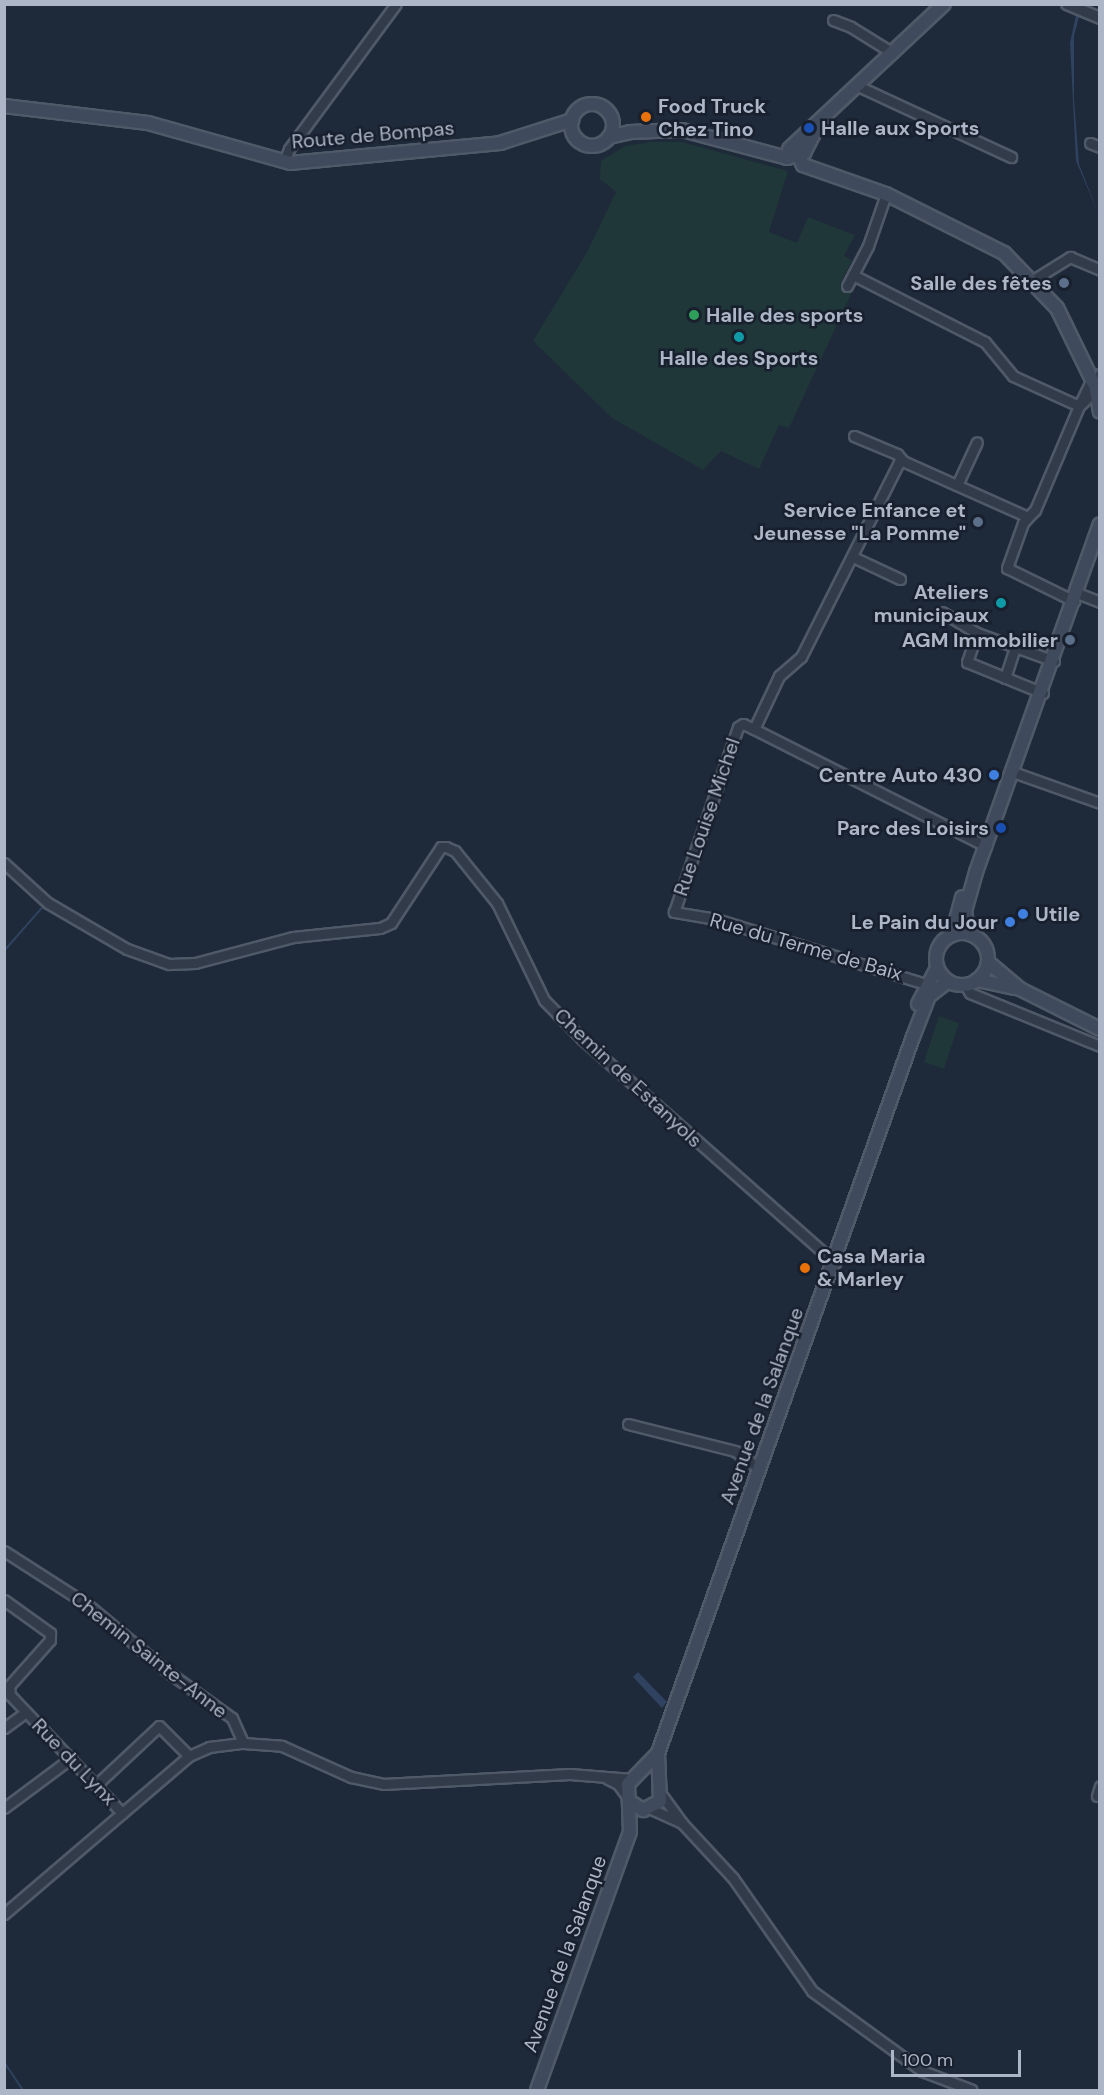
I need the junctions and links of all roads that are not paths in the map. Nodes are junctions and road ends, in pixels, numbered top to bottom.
1 (396, 4) edge
2 (944, 4) edge
3 (1067, 5) edge
4 (1100, 18) edge
5 (833, 20) dead end
6 (893, 53) junction
7 (858, 86) junction
8 (4, 104) edge
9 (572, 120) junction
10 (613, 124) junction
11 (551, 130) junction
12 (630, 132) junction
13 (573, 134) junction
14 (609, 137) junction
15 (802, 150) junction
16 (1011, 157) dead end
17 (284, 162) junction
18 (827, 173) junction
19 (886, 194) junction
20 (1100, 270) edge
21 (853, 275) junction
22 (1033, 280) junction
23 (847, 286) dead end
24 (1096, 385) edge
25 (1079, 406) junction
26 (1100, 412) edge
27 (855, 436) dead end
28 (978, 442) dead end
29 (903, 461) junction
30 (957, 485) junction
31 (1028, 517) junction
32 (1100, 524) edge
33 (853, 557) junction
34 (900, 579) dead end
35 (1075, 597) junction
36 (1100, 602) edge
37 (942, 612) dead end
38 (977, 633) junction
39 (1015, 647) junction
40 (1054, 661) junction
41 (1005, 678) junction
42 (1043, 693) junction
43 (754, 729) junction
44 (1012, 771) junction
45 (1100, 804) edge
46 (986, 846) junction
47 (4, 863) edge
48 (976, 872) junction
49 (674, 912) joint
50 (969, 934) junction
51 (952, 935) junction
52 (988, 963) junction
53 (937, 968) junction
54 (977, 980) junction
55 (948, 981) junction
56 (965, 985) junction
57 (932, 986) junction
58 (1020, 989) junction
59 (1100, 1029) edge
60 (1100, 1046) edge
61 (834, 1263) junction
62 (628, 1424) dead end
63 (760, 1469) junction
64 (4, 1551) edge
65 (5, 1600) edge
66 (7, 1684) edge
67 (26, 1712) junction
68 (4, 1728) edge
69 (243, 1743) junction
70 (658, 1753) junction
71 (189, 1756) junction
72 (71, 1758) junction
73 (636, 1777) junction
74 (605, 1778) junction
75 (96, 1785) junction
76 (1100, 1786) edge
77 (660, 1789) junction
78 (1097, 1796) dead end
79 (627, 1798) junction
80 (4, 1808) edge
81 (650, 1809) junction
82 (122, 1813) junction
83 (682, 1822) junction
84 (630, 1832) junction
85 (4, 1914) edge
86 (537, 2091) edge
87 (972, 2091) edge

1 - 17 street
2 - 6 main road
3 - 4 street
5 - 6 street
6 - 7 main road
7 - 15 main road
7 - 16 street
8 - 17 main road, Route de Bompas
9 - 10 main road
9 - 11 main road, Route de Bompas
9 - 13 main road
10 - 12 main road
10 - 14 main road
11 - 13 main road, Route de Bompas
11 - 17 main road, Route de Bompas
12 - 14 main road
12 - 15 main road
13 - 14 main road
15 - 18 main road
15 - 18 main road
18 - 19 main road
19 - 21 street
19 - 22 main road
20 - 22 street
21 - 23 street
21 - 25 street
22 - 24 main road
24 - 25 street
24 - 26 main road
25 - 31 street
27 - 29 street
28 - 30 street
29 - 30 street
29 - 33 street
30 - 31 street
31 - 35 street
32 - 35 main road
33 - 34 street
33 - 43 street
35 - 36 street
35 - 40 main road
37 - 38 street
38 - 39 street
38 - 41 street
39 - 40 street
39 - 41 street
40 - 42 main road
41 - 42 street
42 - 44 main road
43 - 46 street
43 - 49 street, Rue Louise Michel
44 - 45 street
44 - 46 main road
46 - 48 main road
47 - 61 street, Chemin de Estanyols
48 - 50 main road
48 - 51 main road
49 - 57 street, Rue du Terme de Baix
50 - 51 main road
50 - 52 main road
51 - 53 main road
52 - 54 main road
52 - 58 main road
53 - 55 main road
53 - 57 main road, Avenue de la Salanque
54 - 56 main road
54 - 58 main road
55 - 56 main road
55 - 57 main road
56 - 60 street
57 - 61 main road, Avenue de la Salanque
58 - 59 main road
61 - 63 main road, Avenue de la Salanque
62 - 63 street
63 - 70 main road, Avenue de la Salanque
64 - 69 street, Chemin Sainte-Anne
65 - 66 street
66 - 67 street, Rue du Lynx
67 - 68 street
67 - 72 street, Rue du Lynx
69 - 71 street
69 - 74 street
70 - 73 main road
70 - 77 main road
71 - 75 street
71 - 82 street
72 - 75 street, Rue du Lynx
72 - 80 street
73 - 74 street
73 - 77 main road
73 - 79 main road
74 - 79 street
75 - 82 street, Rue du Lynx
76 - 78 street
77 - 81 main road
77 - 83 street
79 - 81 main road
79 - 84 main road, Avenue de la Salanque
81 - 83 street
81 - 84 main road, Avenue de la Salanque
82 - 85 street
83 - 87 street
84 - 86 main road, Avenue de la Salanque

